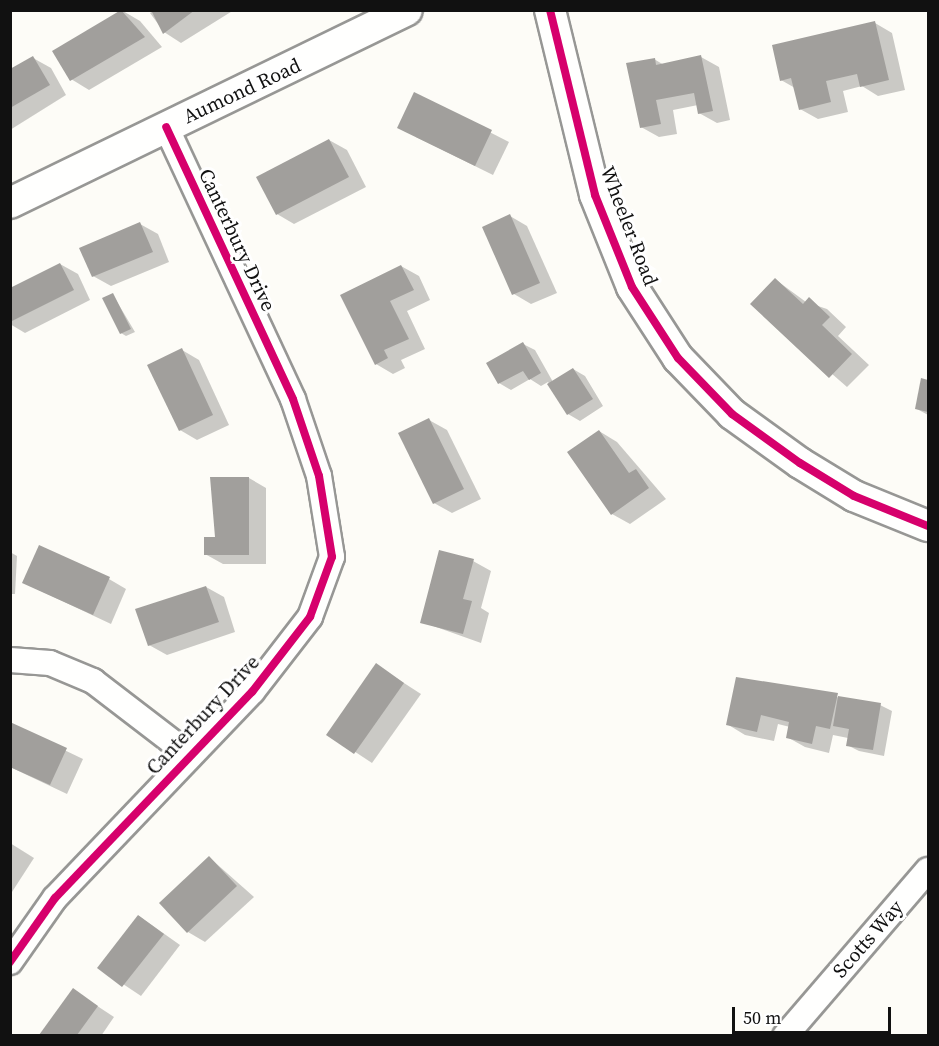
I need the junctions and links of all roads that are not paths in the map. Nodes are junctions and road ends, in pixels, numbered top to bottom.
1 (407, 10) edge
2 (550, 10) edge
3 (166, 127) junction
4 (10, 203) edge
5 (928, 526) edge
6 (10, 660) edge
7 (188, 754) junction
8 (928, 870) edge
9 (10, 962) edge
10 (785, 1035) edge

1 - 3 street, Aumond Road
2 - 5 street, Wheeler Road
3 - 4 street, Aumond Road
3 - 7 street, Canterbury Drive
6 - 7 street
7 - 9 street, Canterbury Drive
8 - 10 street, Scotts Way

